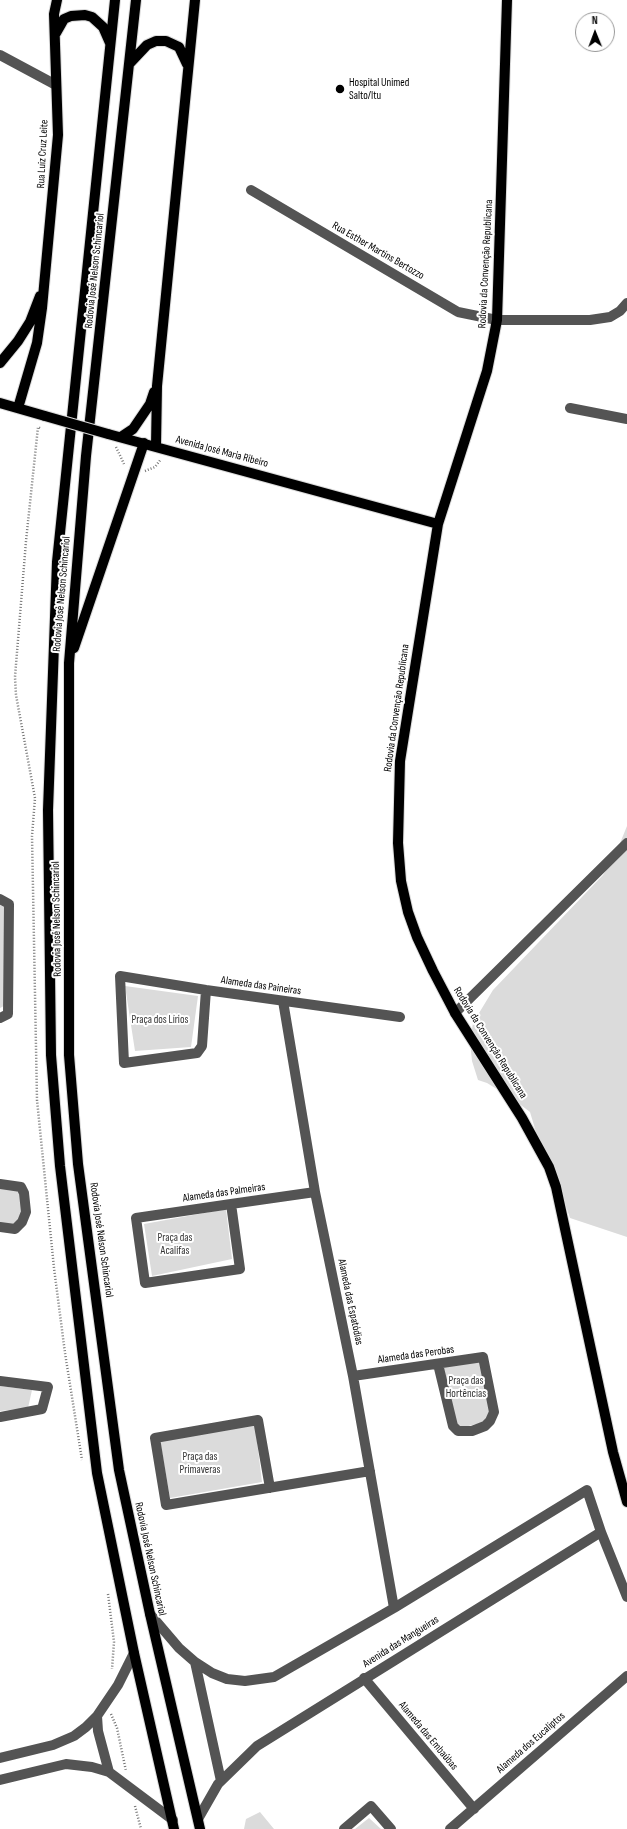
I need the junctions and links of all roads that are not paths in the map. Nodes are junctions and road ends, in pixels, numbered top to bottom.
1 (56, 0) edge
2 (115, 0) edge
3 (136, 0) edge
4 (195, 0) edge
5 (507, 0) edge
6 (55, 37) junction
7 (111, 45) junction
8 (0, 55) edge
9 (130, 63) junction
10 (187, 65) junction
11 (56, 85) junction
12 (251, 190) dead end
13 (43, 288) junction
14 (627, 302) edge
15 (497, 320) junction
16 (0, 363) edge
17 (157, 386) junction
18 (0, 403) edge
19 (18, 408) junction
20 (570, 408) dead end
21 (627, 419) edge
22 (121, 437) junction
23 (144, 443) junction
24 (156, 446) junction
25 (438, 524) junction
26 (69, 663) junction
27 (627, 843) edge
28 (0, 899) edge
29 (206, 990) junction
30 (283, 1000) junction
31 (455, 1013) junction
32 (4, 1016) edge
33 (400, 1017) dead end
34 (0, 1184) edge
35 (315, 1192) junction
36 (231, 1204) junction
37 (0, 1227) edge
38 (438, 1364) junction
39 (353, 1376) junction
40 (0, 1381) edge
41 (0, 1417) edge
42 (370, 1471) junction
43 (270, 1488) junction
44 (627, 1502) edge
45 (601, 1532) junction
46 (627, 1597) edge
47 (394, 1608) junction
48 (150, 1614) junction
49 (134, 1653) junction
50 (195, 1662) junction
51 (627, 1676) edge
52 (364, 1678) junction
53 (97, 1716) junction
54 (0, 1758) edge
55 (109, 1772) junction
56 (0, 1780) edge
57 (221, 1781) junction
58 (474, 1808) junction
59 (174, 1824) edge
60 (199, 1824) edge
61 (344, 1829) edge
62 (391, 1829) edge
63 (450, 1829) edge

1 - 6 main road, Rua Luiz Cruz Leite
2 - 7 main road, Rodovia José Nelson Schincariol
3 - 9 main road, Rodovia José Nelson Schincariol
4 - 10 main road
5 - 15 main road, Rodovia da Convenção Republicana
6 - 7 main road
6 - 11 main road, Rua Luiz Cruz Leite
7 - 49 main road, Rodovia José Nelson Schincariol
8 - 11 street
9 - 10 main road
9 - 26 main road, Rodovia José Nelson Schincariol
10 - 17 main road
11 - 13 main road, Rua Luiz Cruz Leite
12 - 15 street, Rua Esther Martins Bertozzo
13 - 16 main road, Rua Luiz Cruz Leite
13 - 19 main road, Rua Luiz Cruz Leite
14 - 15 street, Rua Esther Martins Bertozzo
15 - 25 main road, Rodovia da Convenção Republicana
17 - 22 main road
17 - 24 main road
18 - 19 main road, Avenida José Maria Ribeiro
19 - 22 main road, Avenida José Maria Ribeiro, bridge
20 - 21 street
22 - 23 main road, Avenida José Maria Ribeiro
23 - 24 main road, Avenida José Maria Ribeiro
23 - 26 main road
24 - 25 main road, Avenida José Maria Ribeiro
25 - 31 main road, Rodovia da Convenção Republicana
26 - 48 main road, Rodovia José Nelson Schincariol
27 - 31 street
28 - 32 street
29 - 29 street, Alameda das Paineiras
29 - 30 street, Alameda das Paineiras
30 - 33 street, Alameda das Paineiras
30 - 35 street, Alameda das Espatódias
31 - 44 main road, Rodovia da Convenção Republicana
34 - 37 street
35 - 36 street, Alameda das Palmeiras
35 - 39 street, Alameda das Espatódias
36 - 36 street, Alameda das Palmeiras
38 - 38 street, Alameda das Perobas
38 - 39 street, Alameda das Perobas
39 - 42 street, Alameda das Espatódias
40 - 41 street
42 - 43 street
42 - 47 street, Alameda das Espatódias
43 - 43 street
45 - 46 street
45 - 47 street
45 - 52 street, Avenida das Mangueiras
47 - 50 street
48 - 50 street
48 - 60 main road, Rodovia José Nelson Schincariol
49 - 53 street
49 - 59 main road, Rodovia José Nelson Schincariol
50 - 57 street
51 - 58 street, Alameda dos Eucaliptos
52 - 57 street, Avenida das Mangueiras
52 - 58 street, Alameda das Embaúbas
53 - 54 street
53 - 55 street
55 - 56 street
55 - 59 street
57 - 60 street, Avenida das Mangueiras
58 - 63 street, Alameda dos Eucaliptos
61 - 62 street

